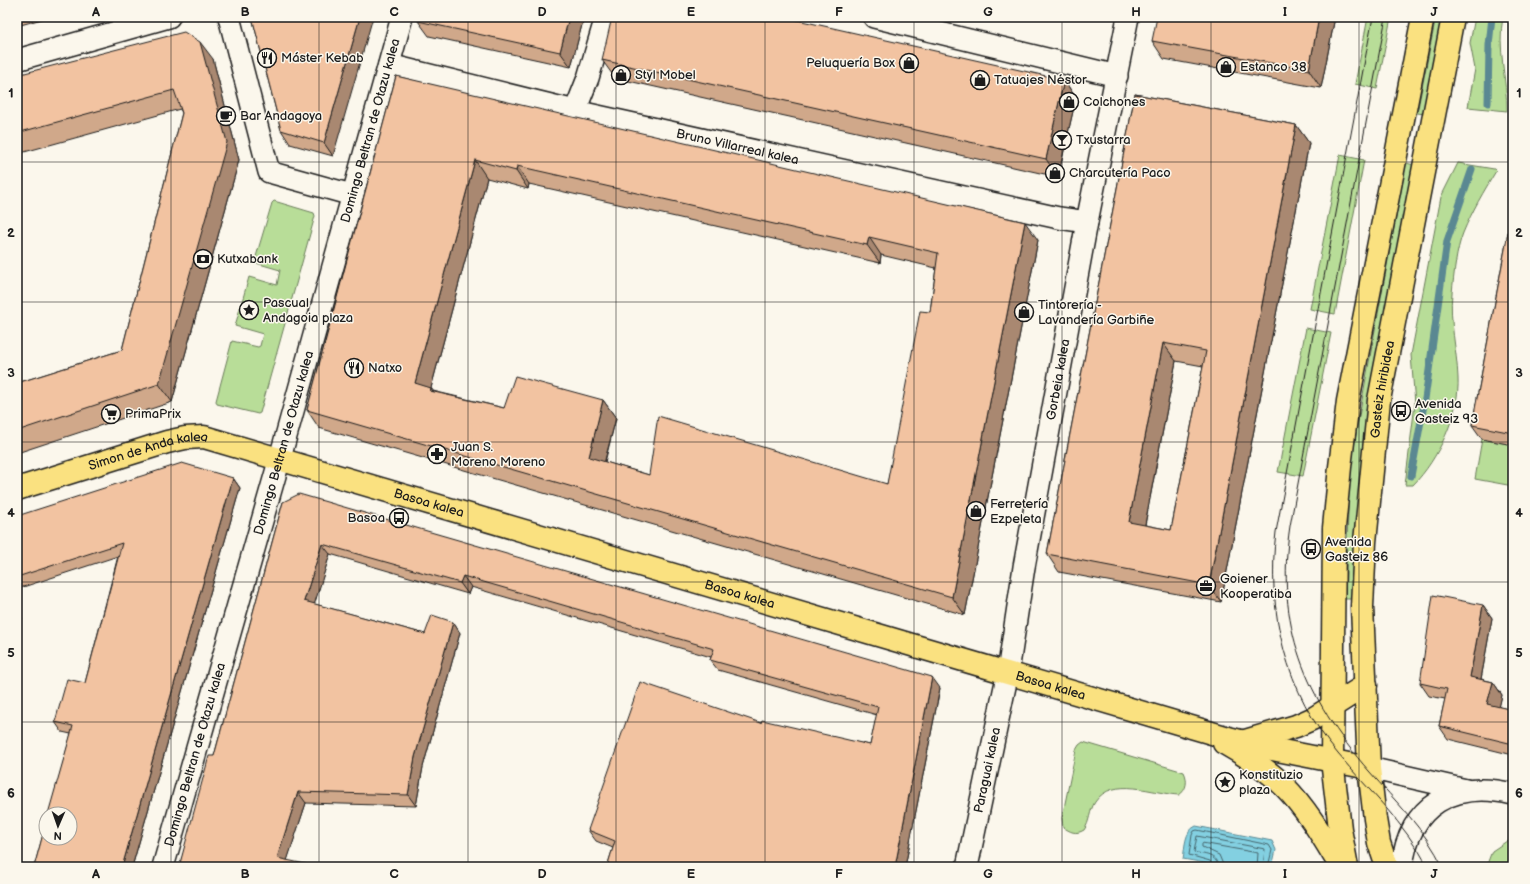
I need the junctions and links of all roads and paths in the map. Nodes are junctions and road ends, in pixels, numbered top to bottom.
1 (169, 17) edge
2 (229, 17) edge
3 (402, 17) edge
4 (606, 17) edge
5 (874, 17) edge
6 (1128, 17) edge
7 (1423, 17) edge
8 (1453, 17) edge
9 (17, 60) edge
10 (388, 65) junction
11 (1117, 76) junction
12 (575, 111) junction
13 (352, 195) junction
14 (1087, 222) junction
15 (280, 458) junction
16 (17, 489) edge
17 (1008, 672) junction
18 (1366, 685) junction
19 (1333, 707) junction
20 (1200, 729) junction
21 (1245, 742) junction
22 (1332, 760) junction
23 (1369, 768) junction
24 (1466, 790) junction
25 (1513, 794) edge
26 (163, 867) edge
27 (967, 867) edge
28 (1341, 867) edge
29 (1347, 867) edge
30 (1388, 867) edge
31 (1402, 867) edge

1 - 9 street
2 - 13 street
3 - 10 street, Domingo Beltran de Otazu kalea
4 - 12 street
5 - 11 street
6 - 11 street, Gorbeia kalea
7 - 19 main road
8 - 18 main road, Gasteiz hiribidea
10 - 12 street, Bruno Villarreal kalea
10 - 13 street, Domingo Beltran de Otazu kalea
11 - 14 street, Gorbeia kalea
12 - 14 street, Bruno Villarreal kalea
13 - 15 street, Domingo Beltran de Otazu kalea
14 - 17 street, Gorbeia kalea
15 - 16 main road, Simon de Anda kalea
15 - 17 main road, Basoa kalea
15 - 26 street, Domingo Beltran de Otazu kalea
17 - 20 main road, Basoa kalea
17 - 27 street, Paraguai kalea
18 - 19 main road
18 - 23 main road, Gasteiz hiribidea
19 - 21 main road
19 - 22 main road
20 - 21 main road, Basoa kalea
20 - 28 main road, Basoa kalea
21 - 22 main road, Basoa kalea
22 - 23 main road, Basoa kalea
22 - 29 main road
23 - 24 street
23 - 30 main road, Gasteiz hiribidea
24 - 25 street
24 - 31 street

